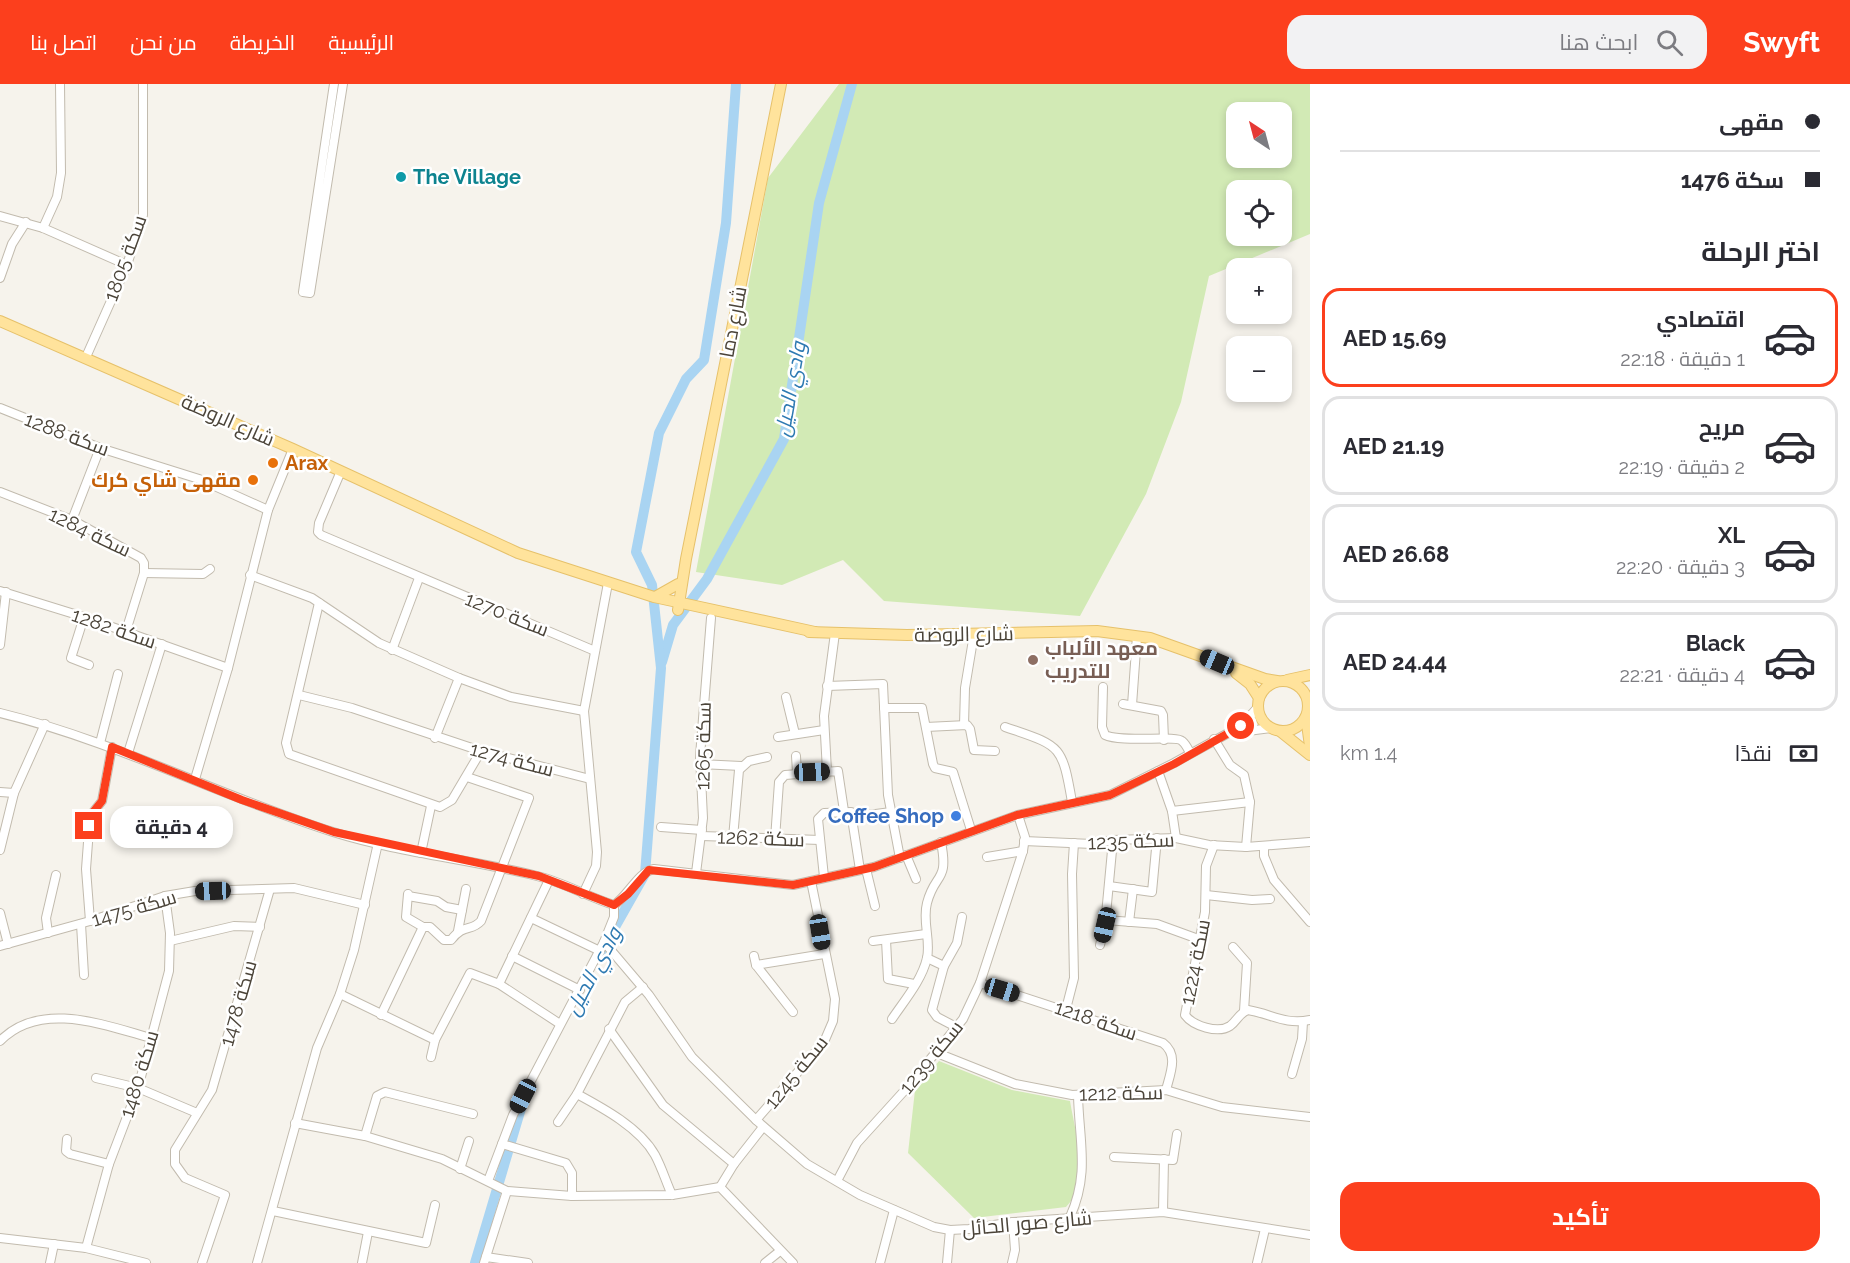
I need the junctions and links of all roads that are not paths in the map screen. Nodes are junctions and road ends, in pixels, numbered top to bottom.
1 (60, 84) edge
2 (143, 84) edge
3 (334, 84) edge
4 (343, 84) edge
5 (781, 84) edge
6 (0, 216) edge
7 (26, 222) junction
8 (43, 228) junction
9 (127, 265) junction
10 (0, 278) edge
11 (0, 321) edge
12 (86, 357) junction
13 (0, 408) edge
14 (100, 448) junction
15 (293, 449) junction
16 (341, 471) junction
17 (0, 492) edge
18 (268, 510) junction
19 (72, 520) junction
20 (210, 569) dead end
21 (144, 573) junction
22 (250, 575) junction
23 (419, 578) junction
24 (680, 585) junction
25 (607, 586) junction
26 (3, 591) edge
27 (654, 597) junction
28 (319, 603) junction
29 (677, 606) junction
30 (84, 617) junction
31 (711, 618) junction
32 (754, 619) junction
33 (126, 632) junction
34 (815, 632) junction
35 (835, 633) junction
36 (974, 634) junction
37 (1137, 636) junction
38 (162, 644) junction
39 (0, 645) edge
40 (392, 650) junction
41 (595, 651) junction
42 (1217, 662) junction
43 (89, 665) dead end
44 (228, 668) junction
45 (117, 674) dead end
46 (1310, 675) edge
47 (459, 678) junction
48 (1282, 680) junction
49 (827, 686) junction
50 (1103, 687) dead end
51 (299, 695) junction
52 (786, 697) dead end
53 (1258, 703) junction
54 (884, 708) junction
55 (584, 711) junction
56 (1308, 711) edge
57 (0, 713) edge
58 (45, 724) junction
59 (964, 725) junction
60 (926, 727) junction
61 (1005, 727) dead end
62 (824, 730) junction
63 (1275, 730) junction
64 (795, 734) junction
65 (1226, 734) junction
66 (778, 737) dead end
67 (435, 738) junction
68 (1214, 739) junction
69 (1164, 740) junction
70 (100, 743) junction
71 (1310, 746) edge
72 (112, 747) junction
73 (481, 751) junction
74 (995, 751) dead end
75 (128, 753) junction
76 (1190, 753) junction
77 (796, 756) dead end
78 (1310, 756) edge
79 (767, 757) dead end
80 (700, 764) junction
81 (741, 766) junction
82 (827, 771) junction
83 (1158, 771) junction
84 (797, 772) junction
85 (467, 777) junction
86 (195, 779) junction
87 (590, 779) junction
88 (0, 792) edge
89 (14, 793) junction
90 (1072, 802) junction
91 (1250, 802) junction
92 (431, 806) junction
93 (844, 811) junction
94 (1172, 811) junction
95 (891, 812) junction
96 (1017, 815) junction
97 (853, 817) junction
98 (661, 826) dead end
99 (971, 830) junction
100 (701, 833) junction
101 (733, 838) junction
102 (1157, 838) junction
103 (1176, 838) junction
104 (775, 839) junction
105 (820, 840) junction
106 (1024, 840) junction
107 (1113, 840) junction
108 (941, 842) junction
109 (1310, 842) edge
110 (378, 843) junction
111 (1074, 843) junction
112 (1214, 845) junction
113 (1264, 846) junction
114 (1246, 847) junction
115 (0, 850) edge
116 (1023, 851) junction
117 (421, 853) junction
118 (903, 857) junction
119 (987, 858) dead end
120 (502, 869) junction
121 (863, 870) junction
122 (696, 873) junction
123 (56, 875) dead end
124 (824, 878) junction
125 (916, 879) dead end
126 (549, 880) junction
127 (812, 881) junction
128 (1109, 886) junction
129 (270, 889) junction
130 (466, 889) dead end
131 (1133, 889) junction
132 (583, 894) junction
133 (1206, 895) junction
134 (165, 896) junction
135 (1270, 899) dead end
136 (365, 905) junction
137 (614, 905) junction
138 (875, 906) dead end
139 (462, 910) junction
140 (0, 913) edge
141 (962, 917) dead end
142 (531, 918) junction
143 (1106, 920) junction
144 (1129, 922) junction
145 (1310, 922) edge
146 (86, 923) junction
147 (260, 927) junction
148 (423, 927) junction
149 (458, 931) junction
150 (48, 933) junction
151 (926, 934) junction
152 (886, 940) junction
153 (1201, 940) junction
154 (170, 941) junction
155 (873, 941) dead end
156 (604, 942) junction
157 (4, 945) edge
158 (1100, 945) dead end
159 (1233, 947) dead end
160 (600, 951) junction
161 (824, 954) junction
162 (512, 956) junction
163 (927, 958) junction
164 (944, 966) junction
165 (84, 975) dead end
166 (980, 983) junction
167 (499, 984) junction
168 (914, 984) junction
169 (643, 987) junction
170 (580, 990) junction
171 (340, 994) junction
172 (1066, 1009) junction
173 (1244, 1011) junction
174 (793, 1012) dead end
175 (381, 1015) junction
176 (892, 1020) dead end
177 (1306, 1021) edge
178 (560, 1024) junction
179 (958, 1028) junction
180 (609, 1029) junction
181 (151, 1038) junction
182 (435, 1040) junction
183 (0, 1041) edge
184 (936, 1053) junction
185 (431, 1057) dead end
186 (1292, 1074) dead end
187 (96, 1078) dead end
188 (138, 1088) junction
189 (1166, 1090) junction
190 (577, 1094) junction
191 (1078, 1095) junction
192 (197, 1113) junction
193 (473, 1114) dead end
194 (1310, 1117) edge
195 (756, 1120) junction
196 (558, 1122) dead end
197 (295, 1123) junction
198 (764, 1127) junction
199 (1177, 1134) dead end
200 (364, 1136) junction
201 (68, 1139) dead end
202 (469, 1141) dead end
203 (502, 1144) junction
204 (1113, 1157) dead end
205 (1164, 1159) junction
206 (109, 1164) junction
207 (734, 1164) junction
208 (460, 1169) junction
209 (488, 1181) junction
210 (837, 1181) junction
211 (720, 1186) junction
212 (507, 1191) junction
213 (672, 1195) junction
214 (572, 1196) junction
215 (435, 1205) dead end
216 (894, 1210) junction
217 (273, 1211) junction
218 (1163, 1212) junction
219 (1070, 1217) junction
220 (1013, 1222) junction
221 (1265, 1229) junction
222 (950, 1230) junction
223 (368, 1232) junction
224 (1310, 1235) edge
225 (0, 1238) edge
226 (54, 1244) junction
227 (86, 1248) junction
228 (780, 1251) junction
229 (120, 1260) edge
230 (485, 1260) edge
231 (50, 1263) edge
232 (146, 1263) edge
233 (202, 1263) edge
234 (257, 1263) edge
235 (362, 1263) edge
236 (528, 1263) edge
237 (765, 1263) edge
238 (793, 1263) edge
239 (880, 1263) edge
240 (947, 1263) edge
241 (1012, 1263) edge
242 (1257, 1263) edge

1 - 8 street
2 - 9 street, سكة 1805
3 - 4 street
5 - 24 main road, شارع دما
6 - 7 street
7 - 8 street
7 - 10 street
8 - 9 street
9 - 12 street, سكة 1805
11 - 12 main road, شارع الروضة
12 - 15 main road, شارع الروضة
13 - 14 street, سكة 1288
14 - 18 street, سكة 1288
14 - 19 street
15 - 16 main road, شارع الروضة
15 - 18 street
16 - 23 street, سكة 1270
16 - 25 main road, شارع الروضة
17 - 19 street, سكة 1284
18 - 22 street
19 - 21 street, سكة 1284
20 - 21 street
21 - 33 street, سكة 1284
22 - 28 street
22 - 44 street
23 - 40 street
23 - 41 street, سكة 1270
24 - 27 main road
24 - 29 main road, شارع دما
24 - 32 main road
25 - 27 main road, شارع الروضة
25 - 29 main road, شارع الروضة
25 - 41 street
26 - 30 street, سكة 1282
26 - 39 street
27 - 29 main road, شارع الروضة
28 - 40 street
28 - 51 street
29 - 31 main road, شارع الروضة
29 - 32 main road, شارع الروضة
30 - 33 street, سكة 1282
30 - 43 street
31 - 34 main road, شارع الروضة
31 - 80 street, سكة 1265
32 - 34 main road, شارع الروضة
33 - 38 street, سكة 1282
34 - 35 main road, شارع الروضة
35 - 36 main road, شارع الروضة
35 - 49 street
36 - 37 main road, شارع الروضة
36 - 59 street
37 - 42 main road, شارع الروضة
37 - 69 street
38 - 44 street, سكة 1282
38 - 75 street
40 - 47 street
41 - 55 street
42 - 48 main road, شارع الروضة
42 - 53 main road, شارع الروضة
44 - 86 street
45 - 70 street
46 - 48 main road, شارع الروضة
47 - 55 street
47 - 67 street
48 - 53 main road
48 - 56 main road
49 - 54 street
49 - 62 street
50 - 69 street
51 - 67 street, سكة 1274
51 - 92 street
52 - 64 street
53 - 63 main road
53 - 65 street
54 - 60 street
54 - 95 street
55 - 87 street
56 - 63 main road
56 - 71 main road
57 - 58 street
58 - 70 street
58 - 89 street
59 - 60 street
59 - 74 street
60 - 99 street
61 - 90 street
62 - 64 street
62 - 82 street
63 - 65 street
63 - 78 main road
64 - 66 street
65 - 68 street
67 - 73 street, سكة 1274
68 - 76 street
68 - 91 street
69 - 76 street
70 - 72 street
72 - 75 street
72 - 146 street
73 - 85 street
73 - 87 street, سكة 1274
75 - 86 street
76 - 83 street
77 - 84 street
79 - 81 street
80 - 81 street
80 - 100 street, سكة 1265
81 - 101 street
82 - 84 street
82 - 93 street
83 - 90 street
83 - 94 street
84 - 104 street
85 - 92 street
85 - 120 street
86 - 110 street
87 - 132 street
88 - 89 street
89 - 115 street
90 - 96 street
91 - 94 street
91 - 114 street
92 - 117 street
93 - 97 street
93 - 105 street, سكة 1262
94 - 103 street
95 - 97 street
95 - 118 street
96 - 99 street
96 - 106 street, سكة 1239
97 - 121 street
98 - 100 street, سكة 1262
99 - 108 street
100 - 101 street, سكة 1262
100 - 122 street, سكة 1265
101 - 104 street, سكة 1262
102 - 103 street, سكة 1235
102 - 107 street, سكة 1235
102 - 131 street
103 - 112 street, سكة 1235
104 - 105 street, سكة 1262
105 - 124 street, سكة 1262
106 - 111 street, سكة 1235
106 - 116 street, سكة 1239
107 - 111 street, سكة 1235
107 - 128 street
108 - 118 street
108 - 151 street
109 - 113 street, سكة 1235
110 - 117 street
110 - 136 street
111 - 172 street
112 - 114 street, سكة 1235
112 - 133 street, سكة 1224
113 - 114 street, سكة 1235
113 - 145 street
116 - 119 street
116 - 166 street, سكة 1239
117 - 120 street
118 - 121 street
118 - 125 street
120 - 126 street
120 - 149 street
121 - 124 street
121 - 138 street
122 - 127 street
122 - 137 street
123 - 150 street
124 - 127 street
126 - 132 street
126 - 142 street
127 - 161 street, سكة 1245
128 - 131 street
128 - 143 street
129 - 134 street, سكة 1475
129 - 136 street, سكة 1475
129 - 147 street, سكة 1478
130 - 139 street
131 - 144 street
132 - 137 street
133 - 135 street
133 - 153 street, سكة 1224
134 - 146 street, سكة 1475
134 - 154 street, سكة 1480
136 - 171 street
137 - 156 street
139 - 148 street
139 - 149 street
140 - 157 street
141 - 164 street
142 - 160 street
142 - 162 street
143 - 144 street
143 - 158 street
144 - 153 street
146 - 150 street, سكة 1475
146 - 165 street, سكة 1475
147 - 154 street
147 - 192 street, سكة 1478
148 - 149 street
148 - 175 street
150 - 157 street, سكة 1475
151 - 152 street
151 - 163 street
152 - 155 street
152 - 168 street
153 - 173 street, سكة 1224
154 - 181 street, سكة 1480
156 - 160 street
156 - 169 street, شارع صور الحائل
159 - 173 street
160 - 170 street
161 - 174 street
161 - 195 street, سكة 1245
162 - 167 street
162 - 170 street
163 - 164 street
163 - 168 street
164 - 179 street
166 - 172 street, سكة 1218
166 - 179 street, سكة 1239
167 - 178 street
167 - 182 street
168 - 176 street
169 - 180 street
169 - 195 street, شارع صور الحائل
170 - 178 street
171 - 175 street
171 - 197 street
172 - 189 street, سكة 1218
173 - 177 street
175 - 182 street
177 - 186 street
178 - 203 street
179 - 184 street, سكة 1239
180 - 190 street
180 - 207 street
181 - 183 street
181 - 188 street, سكة 1480
182 - 185 street
184 - 191 street, سكة 1212
184 - 210 street, سكة 1239
187 - 188 street
188 - 192 street
188 - 206 street, سكة 1480
189 - 191 street, سكة 1212
189 - 194 street, سكة 1212
190 - 196 street
190 - 213 street
191 - 219 street
192 - 233 street, سكة 1478
193 - 200 street
195 - 198 street, شارع صور الحائل
197 - 200 street
197 - 217 street
198 - 207 street
198 - 210 street, شارع صور الحائل
199 - 205 street
200 - 208 street
201 - 206 street
202 - 208 street
203 - 209 street
203 - 214 street
204 - 205 street
205 - 218 street
206 - 227 street, سكة 1480
207 - 211 street
208 - 209 street
209 - 212 street
210 - 216 street, شارع صور الحائل
211 - 213 street
211 - 228 street
212 - 214 street
212 - 230 street
213 - 214 street
215 - 223 street
216 - 222 street, شارع صور الحائل
216 - 239 street
217 - 223 street
217 - 234 street
218 - 219 street, شارع صور الحائل
218 - 221 street, شارع صور الحائل
219 - 220 street, شارع صور الحائل
220 - 222 street, شارع صور الحائل
220 - 241 street
221 - 224 street, شارع صور الحائل
221 - 242 street
222 - 240 street
223 - 235 street
225 - 226 street
226 - 227 street
226 - 231 street
227 - 229 street
228 - 237 street
228 - 238 street
229 - 232 street
230 - 236 street

